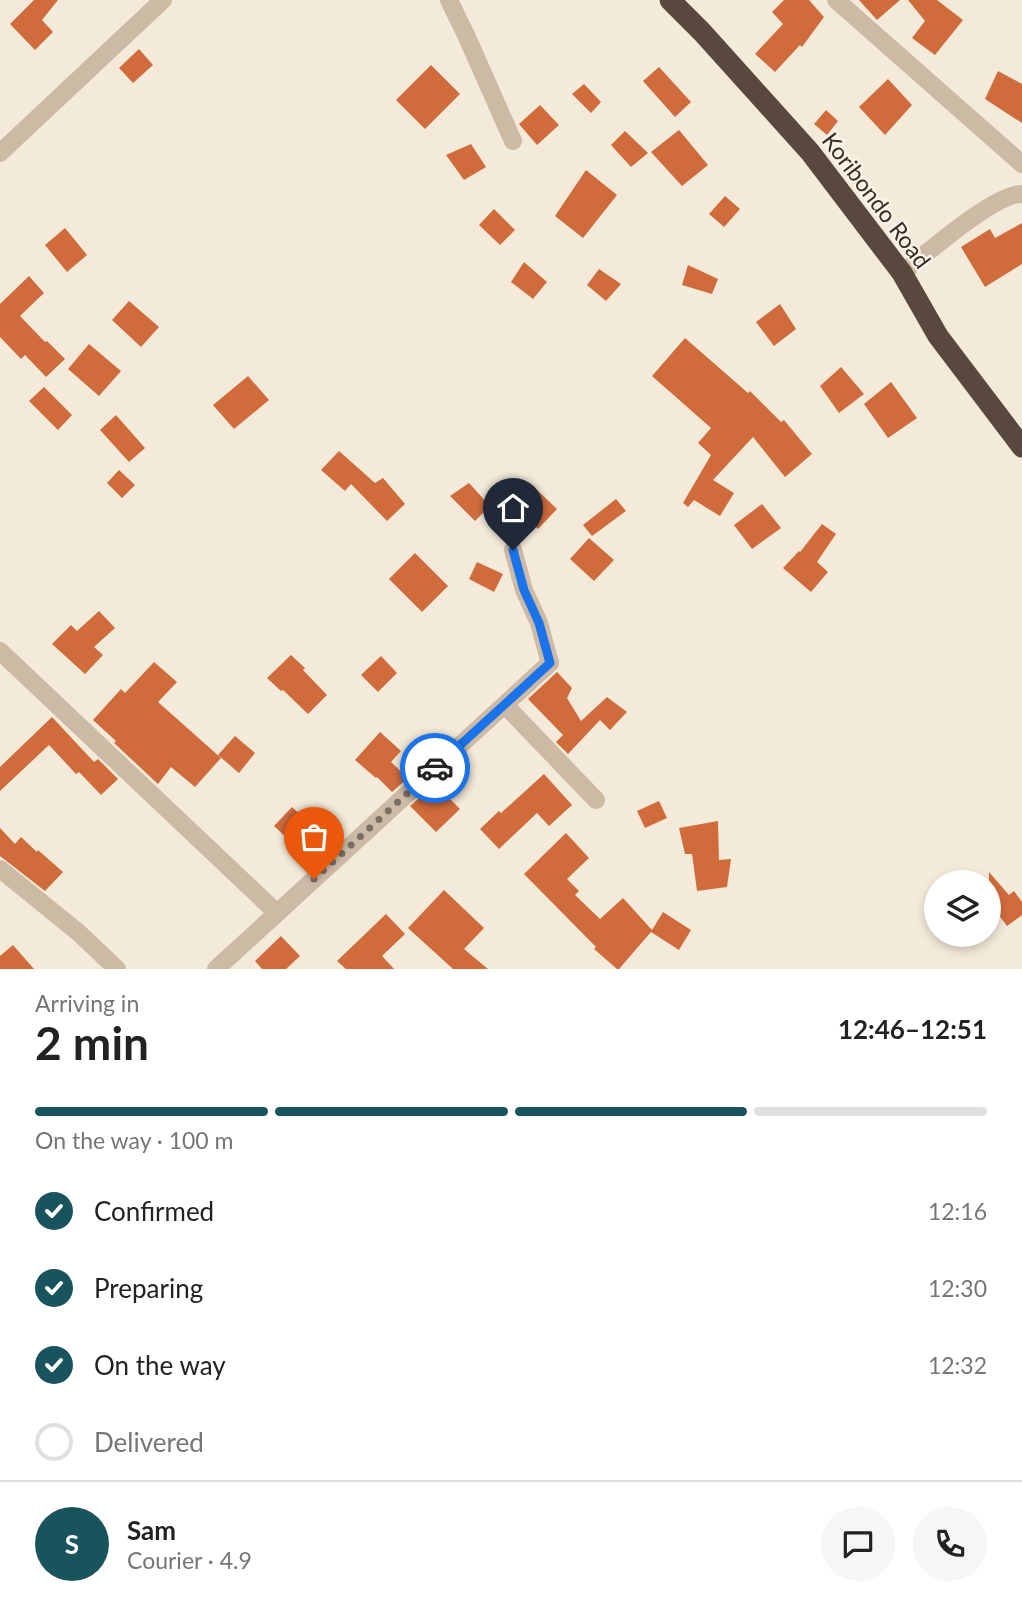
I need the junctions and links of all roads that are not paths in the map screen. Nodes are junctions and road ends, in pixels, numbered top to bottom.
1 (163, 0) edge
2 (449, 0) edge
3 (670, 0) edge
4 (836, 0) edge
5 (513, 141) dead end
6 (0, 153) edge
7 (1022, 164) edge
8 (1022, 194) edge
9 (902, 273) junction
10 (1022, 447) edge
11 (513, 550) dead end
12 (0, 651) edge
13 (505, 705) junction
14 (596, 800) dead end
15 (0, 869) edge
16 (277, 913) junction
17 (117, 969) edge
18 (216, 969) edge

1 - 6 street
2 - 5 street
3 - 9 highway, Koribondo Road
4 - 7 street
8 - 9 street
9 - 10 highway, Koribondo Road
11 - 13 street
12 - 16 street
13 - 14 street
13 - 16 street
15 - 17 street
16 - 18 street

